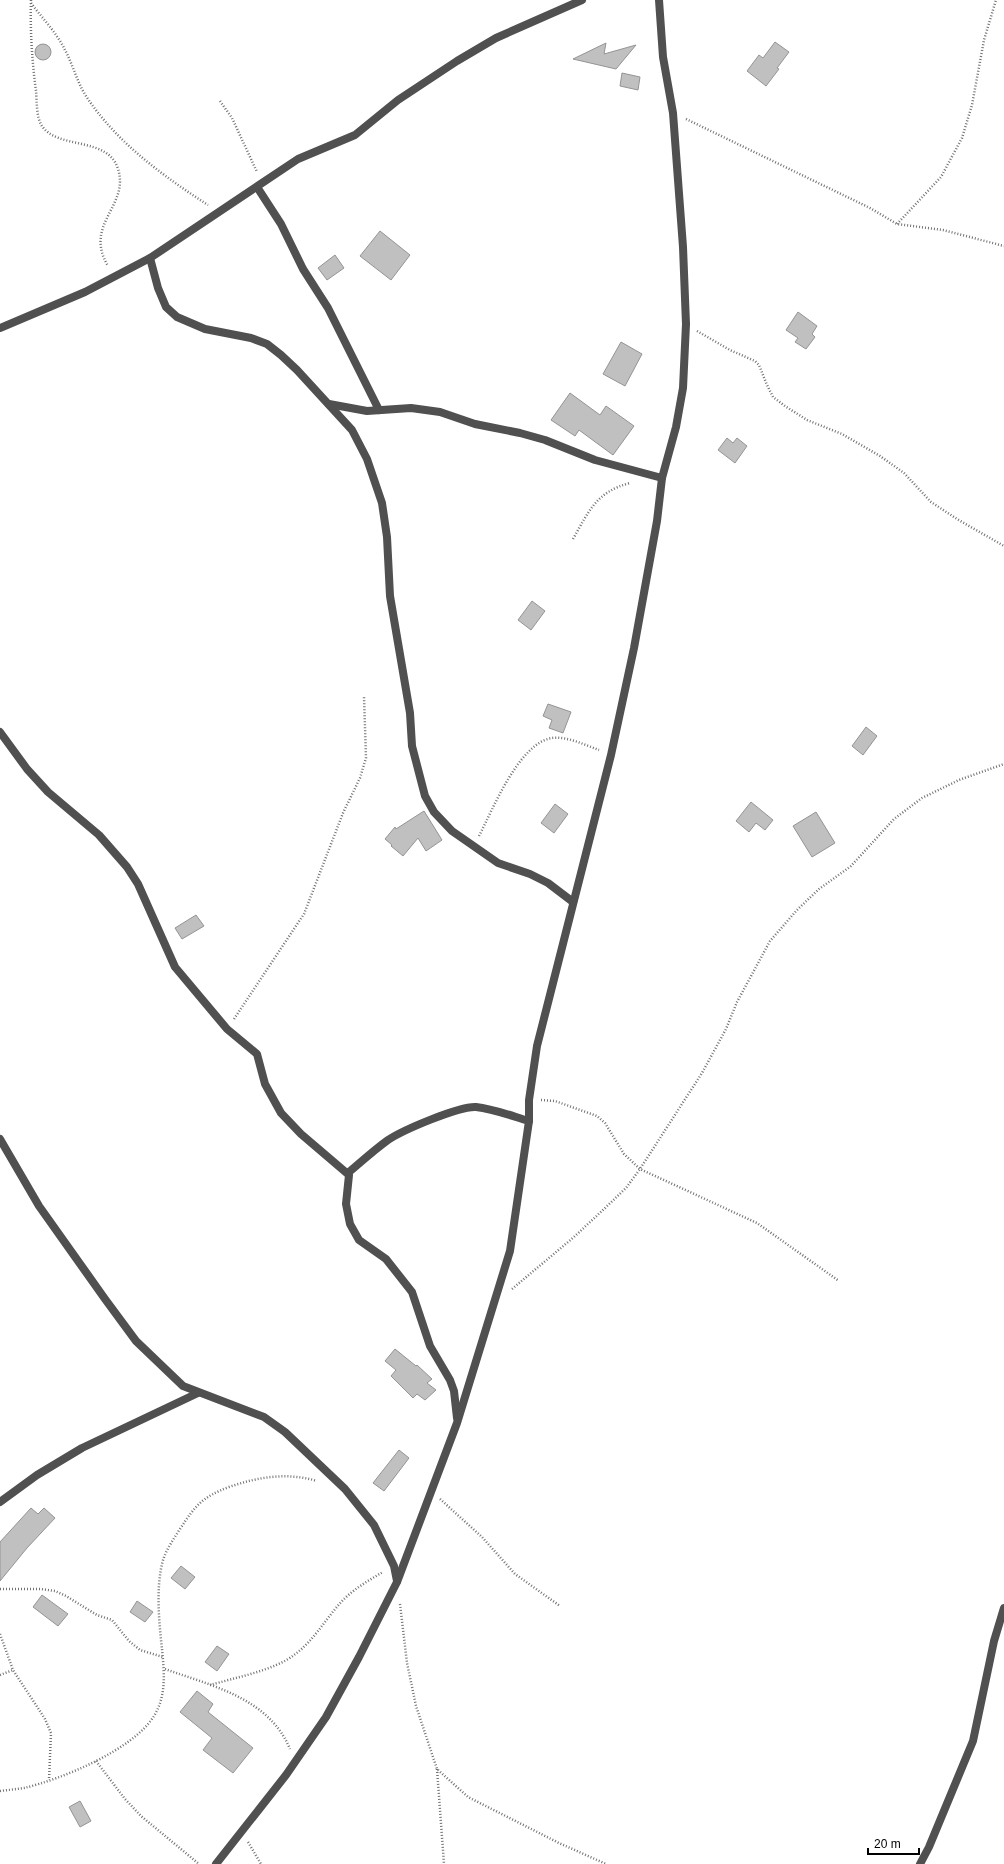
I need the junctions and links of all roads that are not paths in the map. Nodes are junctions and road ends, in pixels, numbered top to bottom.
1 (582, 0) edge
2 (659, 0) edge
3 (260, 185) junction
4 (150, 258) junction
5 (0, 328) edge
6 (329, 404) junction
7 (379, 410) junction
8 (662, 478) junction
9 (0, 732) edge
10 (573, 902) junction
11 (529, 1121) junction
12 (0, 1139) edge
13 (348, 1173) junction
14 (198, 1393) junction
15 (458, 1423) junction
16 (0, 1502) edge
17 (398, 1582) junction
18 (1004, 1608) edge
19 (216, 1864) edge
20 (920, 1864) edge

1 - 3 street
2 - 8 street
3 - 4 street
3 - 7 street
4 - 5 street
4 - 6 street
6 - 7 street
6 - 10 street
7 - 8 street
8 - 10 street
9 - 13 street
10 - 11 street
11 - 13 street
11 - 15 street
12 - 14 street
13 - 15 street
14 - 16 street
14 - 17 street
15 - 17 street
17 - 19 street
18 - 20 street

